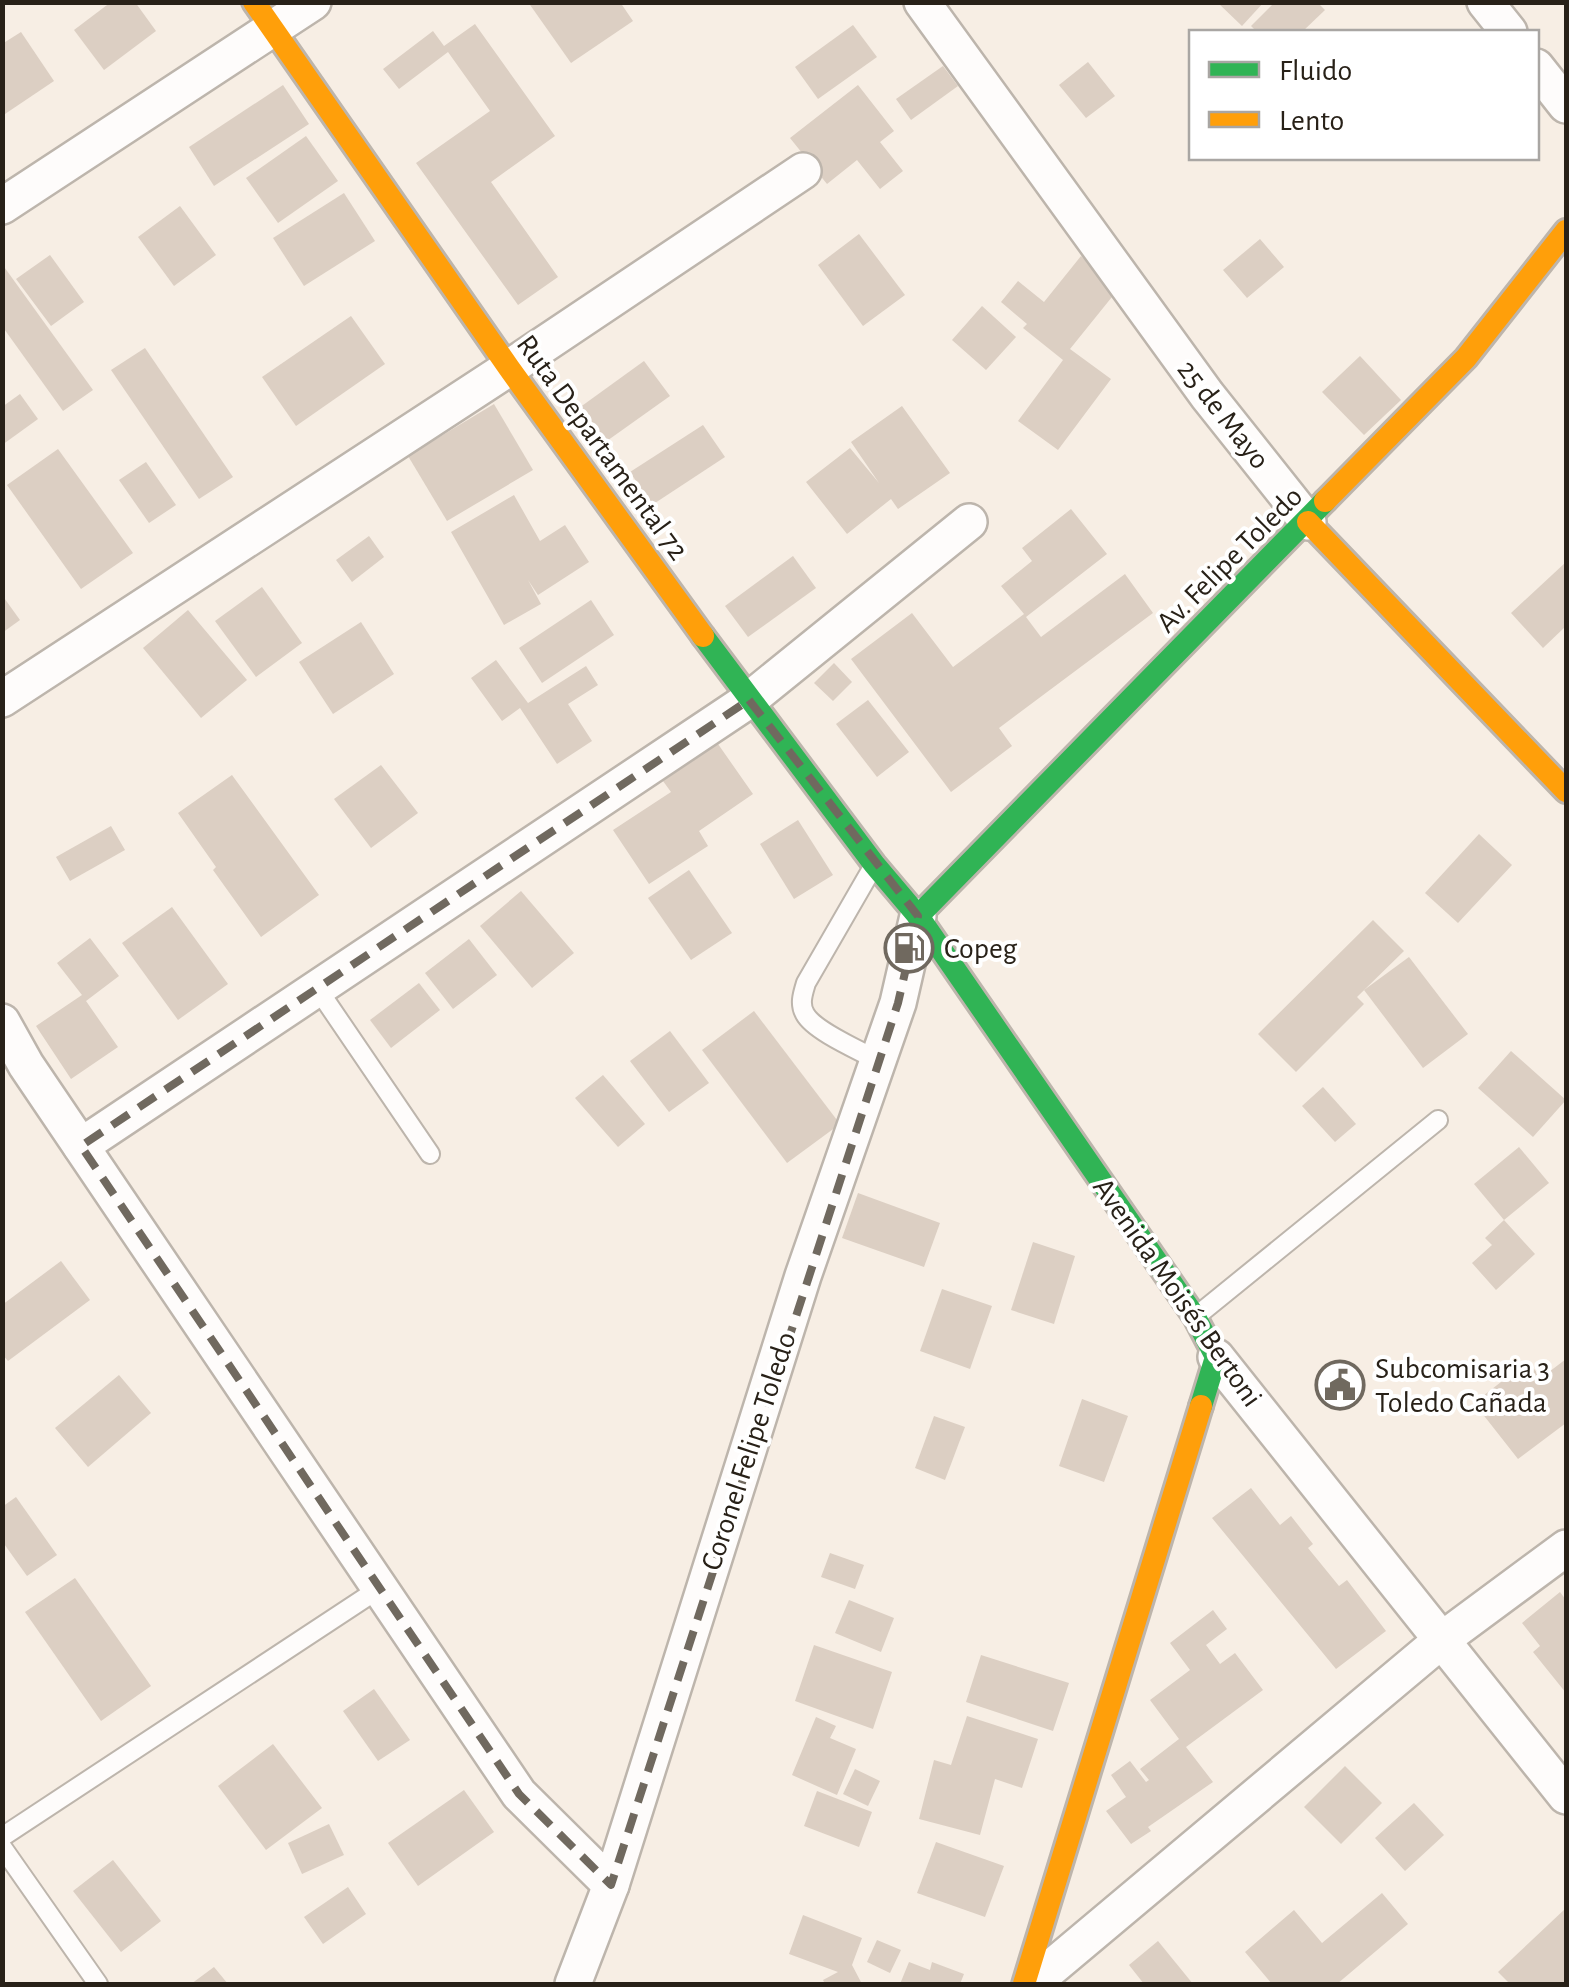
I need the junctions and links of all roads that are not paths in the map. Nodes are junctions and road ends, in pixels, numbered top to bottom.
1 (313, 2) edge
2 (922, 2) edge
3 (1485, 2) edge
4 (264, 16) edge
5 (1507, 30) edge
6 (1539, 71) edge
7 (1566, 105) edge
8 (803, 171) dead end
9 (2, 206) edge
10 (1566, 231) edge
11 (509, 368) junction
12 (969, 522) dead end
13 (1308, 522) junction
14 (2, 698) edge
15 (748, 700) junction
16 (1566, 791) edge
17 (874, 864) junction
18 (918, 916) junction
19 (317, 988) junction
20 (2, 1022) edge
21 (878, 1061) junction
22 (1438, 1120) dead end
23 (81, 1146) junction
24 (430, 1154) dead end
25 (1194, 1318) junction
26 (1216, 1357) junction
27 (1566, 1548) edge
28 (380, 1588) junction
29 (1443, 1640) junction
30 (1566, 1796) edge
31 (2, 1837) edge
32 (2, 1847) edge
33 (612, 1885) junction
34 (98, 1984) edge
35 (573, 1984) edge
36 (1024, 1984) edge
37 (1032, 1984) edge

1 - 4 street
2 - 13 street, 25 de Mayo
3 - 5 street
4 - 9 street
4 - 11 main road, Ruta Departamental 72
6 - 7 street
8 - 11 street
10 - 13 main road, Av. Felipe Toledo
11 - 14 street
11 - 15 main road, Ruta Departamental 72
12 - 15 street
13 - 16 main road, 25 de Mayo
13 - 18 main road, Av. Felipe Toledo
15 - 17 main road, Ruta Departamental 72
15 - 19 street
17 - 18 main road, Ruta Departamental 72
17 - 21 lane
18 - 21 street, Coronel Felipe Toledo
18 - 25 main road, Avenida Moisés Bertoni
19 - 23 street
19 - 24 lane
20 - 23 street
21 - 33 street, Coronel Felipe Toledo
22 - 25 lane
23 - 28 street
25 - 26 main road, Avenida Moisés Bertoni
26 - 29 street, Avenida Moisés Bertoni
26 - 36 main road
27 - 29 street
28 - 31 lane
28 - 33 street
29 - 30 street, Avenida Moisés Bertoni
29 - 37 street
32 - 34 lane
33 - 35 street, Coronel Felipe Toledo

